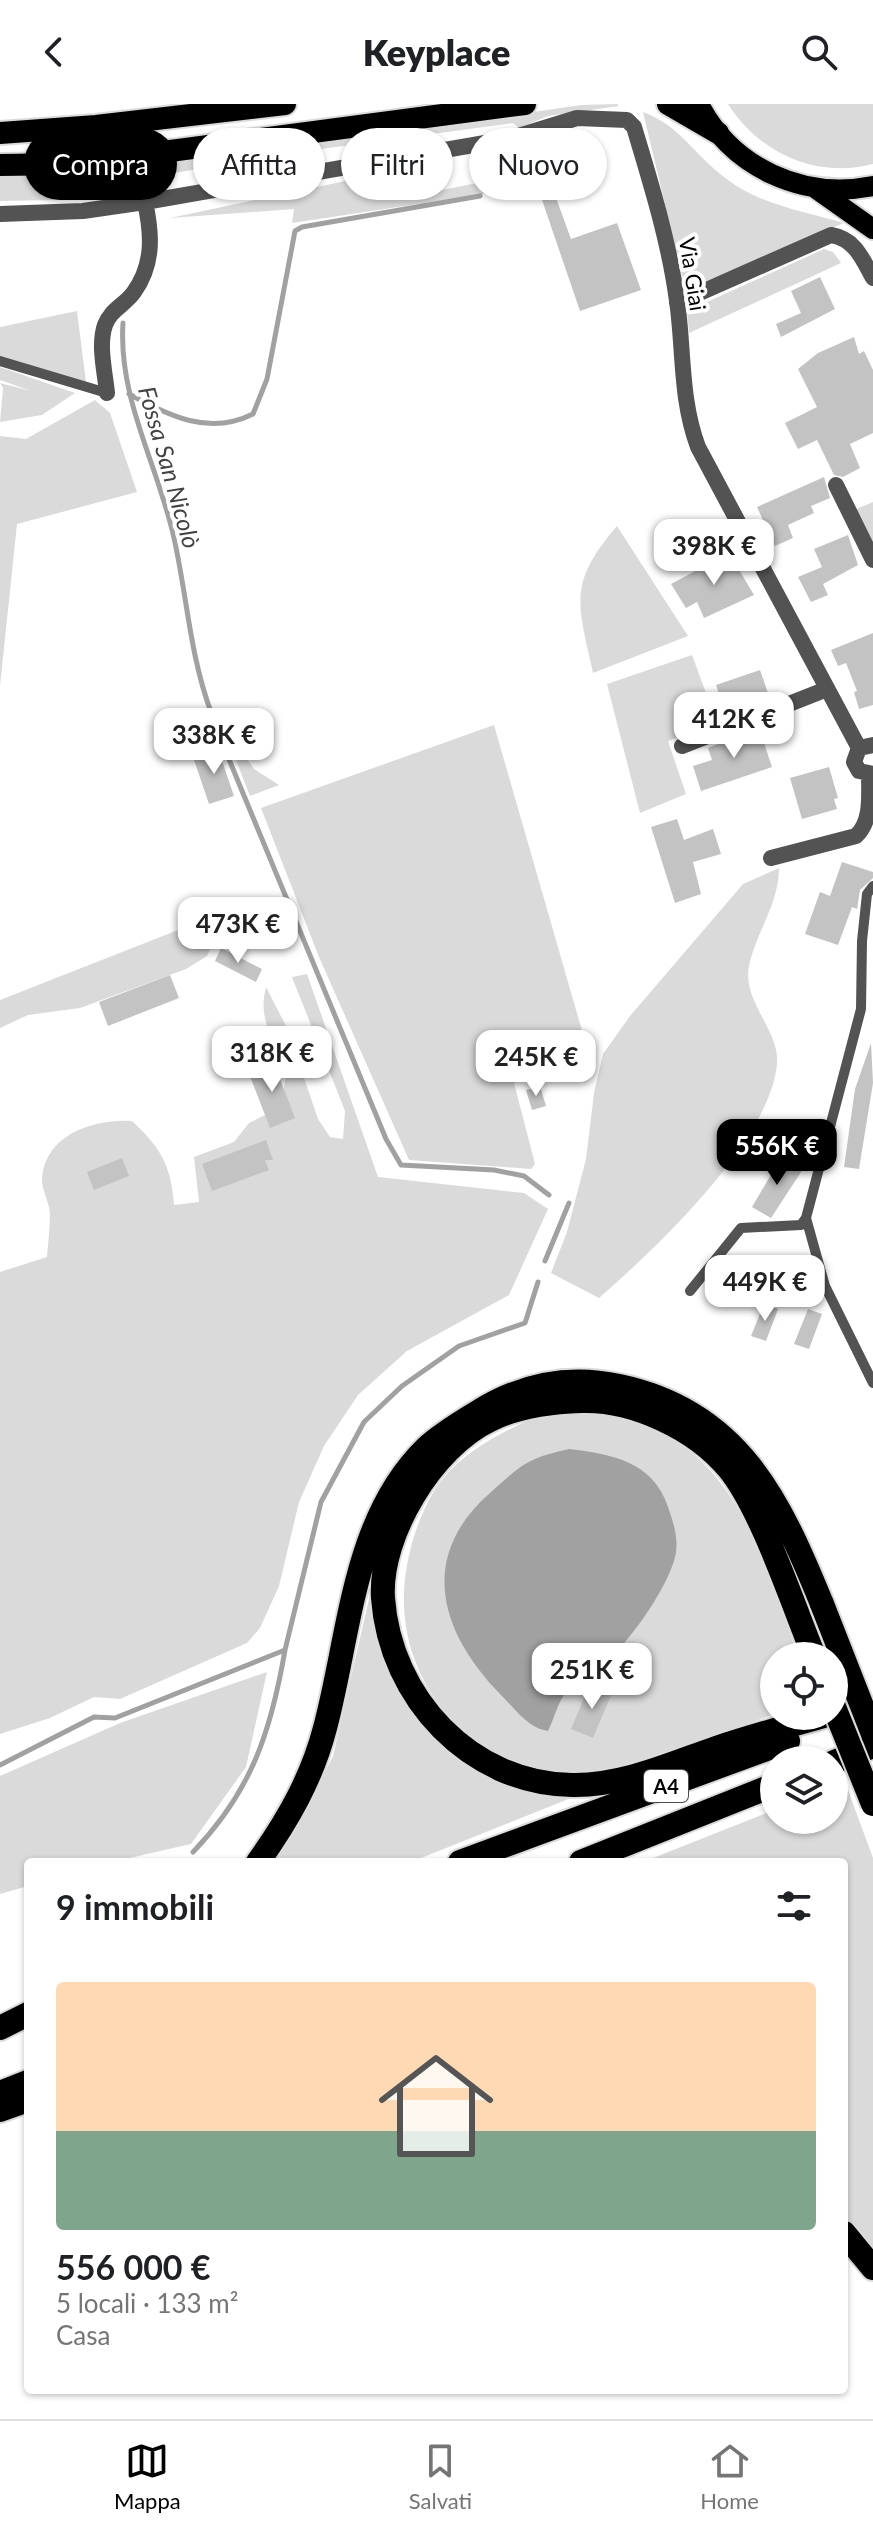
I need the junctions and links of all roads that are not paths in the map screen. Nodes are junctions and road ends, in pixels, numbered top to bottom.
1 (285, 104) edge
2 (525, 104) edge
3 (668, 104) edge
4 (699, 104) edge
5 (5, 133) edge
6 (718, 133) junction
7 (0, 165) edge
8 (873, 186) edge
9 (815, 188) junction
10 (145, 202) junction
11 (0, 214) edge
12 (873, 229) edge
13 (873, 278) edge
14 (677, 303) junction
15 (0, 361) edge
16 (107, 393) joint
17 (836, 485) dead end
18 (873, 560) edge
19 (827, 689) junction
20 (682, 746) dead end
21 (866, 747) edge
22 (871, 774) edge
23 (771, 858) dead end
24 (873, 886) edge
25 (806, 1218) junction
26 (690, 1291) dead end
27 (873, 1383) edge
28 (808, 1642) edge
29 (873, 1702) edge
30 (848, 1709) edge
31 (873, 1710) edge
32 (779, 1730) edge
33 (843, 1730) edge
34 (873, 1734) edge
35 (873, 1746) edge
36 (848, 1756) edge
37 (760, 1791) edge
38 (873, 1804) edge
39 (261, 1858) edge
40 (471, 1858) edge
41 (591, 1858) edge
42 (24, 2016) edge
43 (0, 2028) edge
44 (24, 2028) edge
45 (0, 2037) edge
46 (24, 2084) edge
47 (0, 2093) edge
48 (24, 2101) edge
49 (0, 2110) edge
50 (848, 2238) edge
51 (873, 2268) edge

1 - 5 highway
2 - 7 highway
3 - 6 highway
4 - 6 main road
6 - 9 main road
8 - 9 main road
9 - 12 main road
10 - 11 street, Via Giai
10 - 14 street, Via Giai
10 - 16 street
13 - 14 street
14 - 19 street, Via Giai
15 - 16 lane
17 - 18 street
19 - 20 street
19 - 21 street, Via Giai
21 - 22 street, Via Giai
22 - 23 street
24 - 25 lane
25 - 26 lane
25 - 27 lane
28 - 32 highway
29 - 30 highway
31 - 40 highway, A4
33 - 38 highway, bridge
34 - 39 highway, bridge
35 - 36 highway
37 - 41 highway, A4
42 - 43 highway
44 - 45 highway
46 - 47 highway
48 - 49 highway
50 - 51 highway

